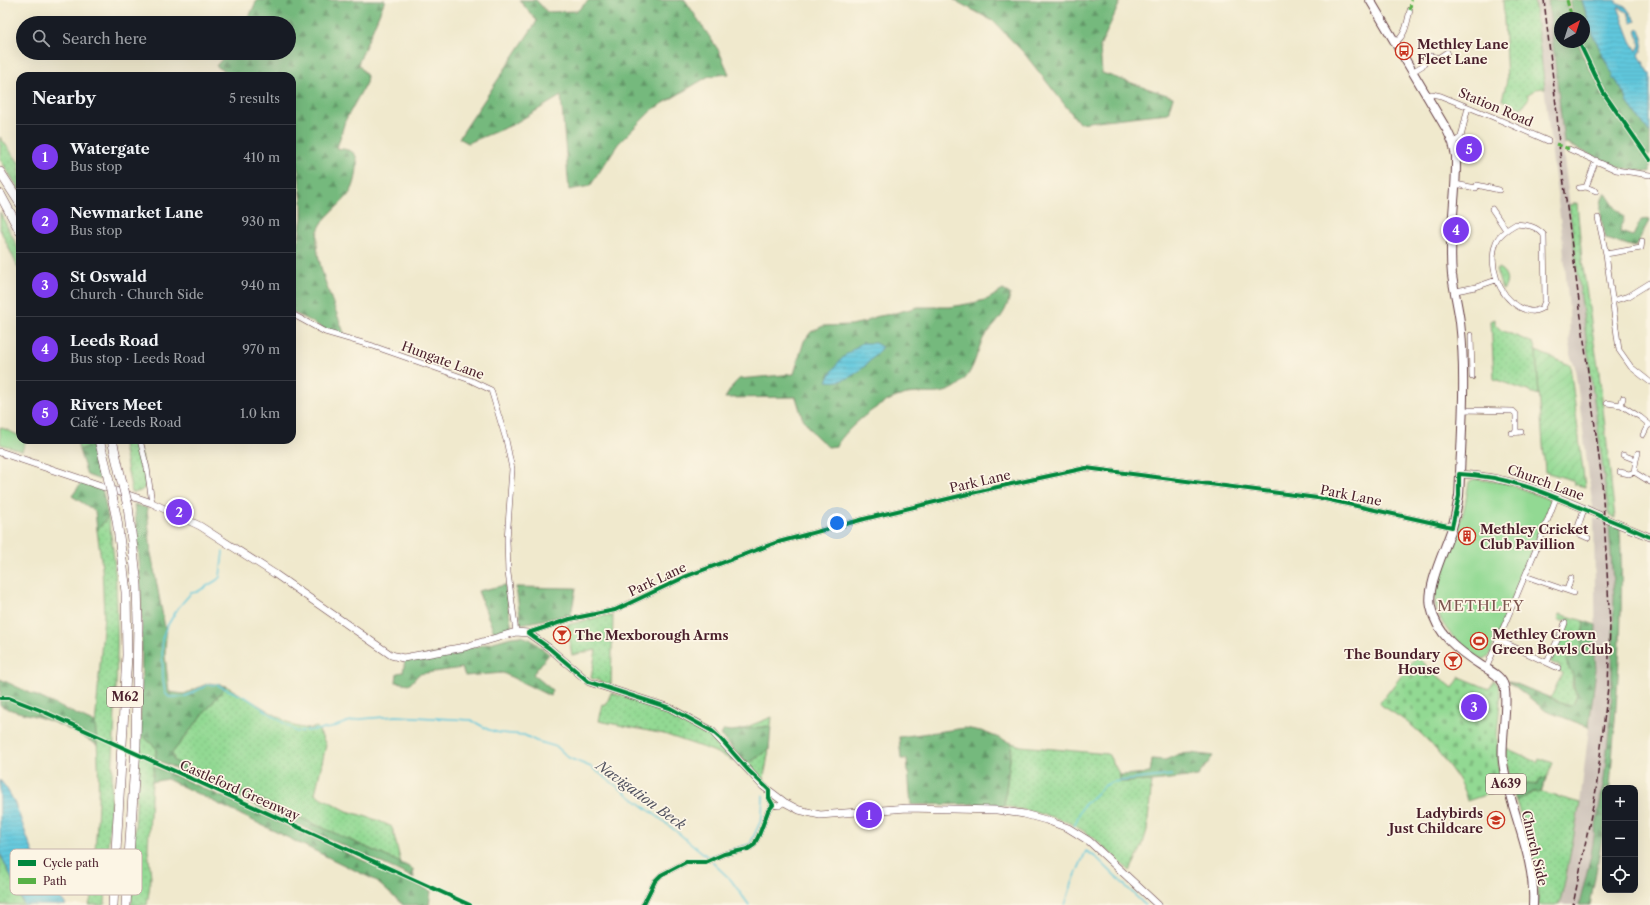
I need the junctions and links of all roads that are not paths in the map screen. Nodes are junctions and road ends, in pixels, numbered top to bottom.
1 (1370, 0) edge
2 (1410, 10) dead end
3 (1395, 43) junction
4 (1447, 52) dead end
5 (1412, 72) junction
6 (1427, 97) junction
7 (1468, 107) junction
8 (1548, 141) dead end
9 (1453, 143) junction
10 (1569, 149) dead end
11 (1596, 160) junction
12 (0, 172) edge
13 (1650, 175) edge
14 (1455, 184) junction
15 (1586, 187) junction
16 (1579, 188) dead end
17 (1499, 190) dead end
18 (1596, 191) dead end
19 (0, 194) edge
20 (16, 197) edge
21 (1492, 209) dead end
22 (1598, 218) dead end
23 (16, 224) edge
24 (1506, 230) junction
25 (1642, 241) dead end
26 (1606, 254) junction
27 (1496, 280) junction
28 (1650, 283) edge
29 (1456, 291) junction
30 (1612, 301) junction
31 (296, 316) edge
32 (1471, 335) dead end
33 (1463, 359) junction
34 (1472, 359) junction
35 (1472, 377) dead end
36 (1650, 382) edge
37 (1624, 398) dead end
38 (1607, 403) dead end
39 (1621, 405) junction
40 (1463, 410) junction
41 (1649, 425) edge
42 (1516, 433) dead end
43 (1643, 435) dead end
44 (100, 444) edge
45 (113, 444) edge
46 (141, 444) edge
47 (0, 452) edge
48 (1638, 453) dead end
49 (1623, 455) dead end
50 (1636, 460) junction
51 (1620, 472) dead end
52 (1634, 472) junction
53 (1459, 474) junction
54 (1650, 482) edge
55 (1556, 498) junction
56 (152, 503) junction
57 (1584, 509) junction
58 (1452, 527) junction
59 (1650, 537) edge
60 (1588, 538) dead end
61 (1525, 576) junction
62 (1571, 578) dead end
63 (1567, 590) junction
64 (1574, 593) dead end
65 (1565, 623) dead end
66 (516, 632) junction
67 (528, 633) junction
68 (1499, 640) junction
69 (1547, 663) junction
70 (1558, 668) dead end
71 (1486, 669) junction
72 (769, 790) junction
73 (784, 802) junction
74 (774, 805) junction
75 (116, 849) edge
76 (129, 849) edge
77 (642, 905) edge
78 (1158, 905) edge
79 (1533, 905) edge

1 - 3 main road, A639
2 - 3 street
3 - 5 main road, A639
4 - 5 street
5 - 6 main road, A639
6 - 7 street, Station Road
6 - 9 main road, A639
7 - 8 street, Station Road
7 - 9 street
9 - 14 main road, A639
10 - 11 street
11 - 13 street
11 - 15 street
12 - 20 highway
14 - 17 street
14 - 29 main road, A639
15 - 16 street
15 - 18 street
19 - 23 highway
21 - 24 street
22 - 26 street
24 - 27 street
24 - 27 street
25 - 26 street
26 - 30 street
27 - 29 street
28 - 30 street
29 - 33 main road, A639
30 - 36 street
31 - 66 street, Hungate Lane
32 - 34 street
33 - 34 street
33 - 40 main road, A639
34 - 35 street
37 - 39 street
38 - 39 street
39 - 41 street
40 - 42 street
40 - 53 main road, A639
41 - 43 street
44 - 75 highway, M62, bridge
45 - 76 highway, M62, bridge
46 - 56 street
47 - 56 main road
48 - 50 street
49 - 50 street
50 - 52 street
51 - 52 street
52 - 54 street
53 - 55 main road, Church Lane
53 - 58 main road, Church Side / A639
55 - 57 main road, Church Lane
55 - 61 street
56 - 66 main road
57 - 59 main road, Church Lane
57 - 60 street
58 - 67 street, Park Lane
58 - 71 main road, Church Side / A639
61 - 63 street
61 - 68 street
62 - 63 street
63 - 64 street
65 - 69 street
66 - 67 main road
67 - 72 main road
68 - 69 street
68 - 71 street
69 - 70 street
71 - 79 main road, Church Side / A639
72 - 73 main road
72 - 74 street
73 - 74 street
73 - 78 main road
74 - 77 street

